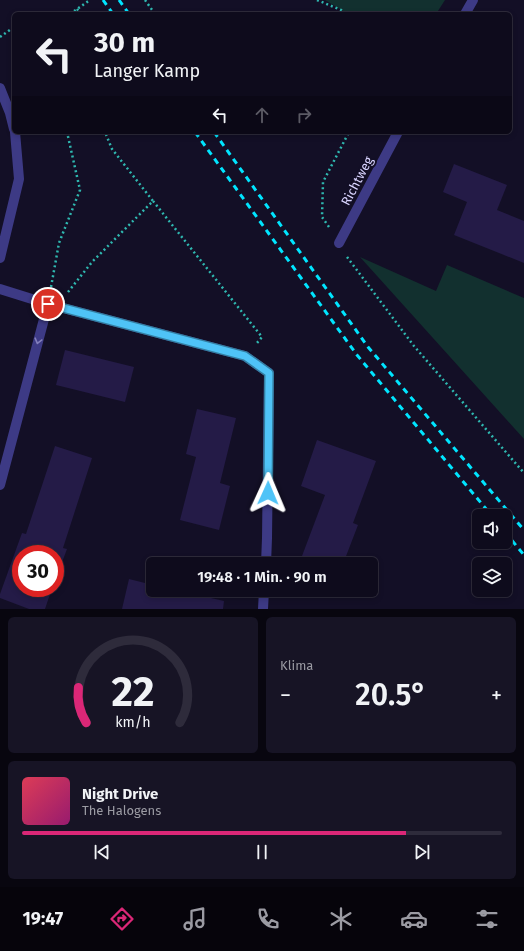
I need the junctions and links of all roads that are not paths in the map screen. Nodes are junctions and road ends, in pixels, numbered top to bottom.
1 (473, 0) edge
2 (466, 12) edge
3 (0, 88) edge
4 (12, 121) edge
5 (15, 134) edge
6 (397, 134) edge
7 (339, 243) road end
8 (0, 258) edge
9 (0, 289) edge
10 (48, 304) junction
11 (0, 485) edge
12 (266, 557) edge
13 (264, 597) edge
14 (263, 609) edge

1 - 2 street
3 - 4 street
5 - 8 street
6 - 7 street, Richtweg
9 - 10 street
10 -> 11 street
10 - 12 street
13 - 14 street

